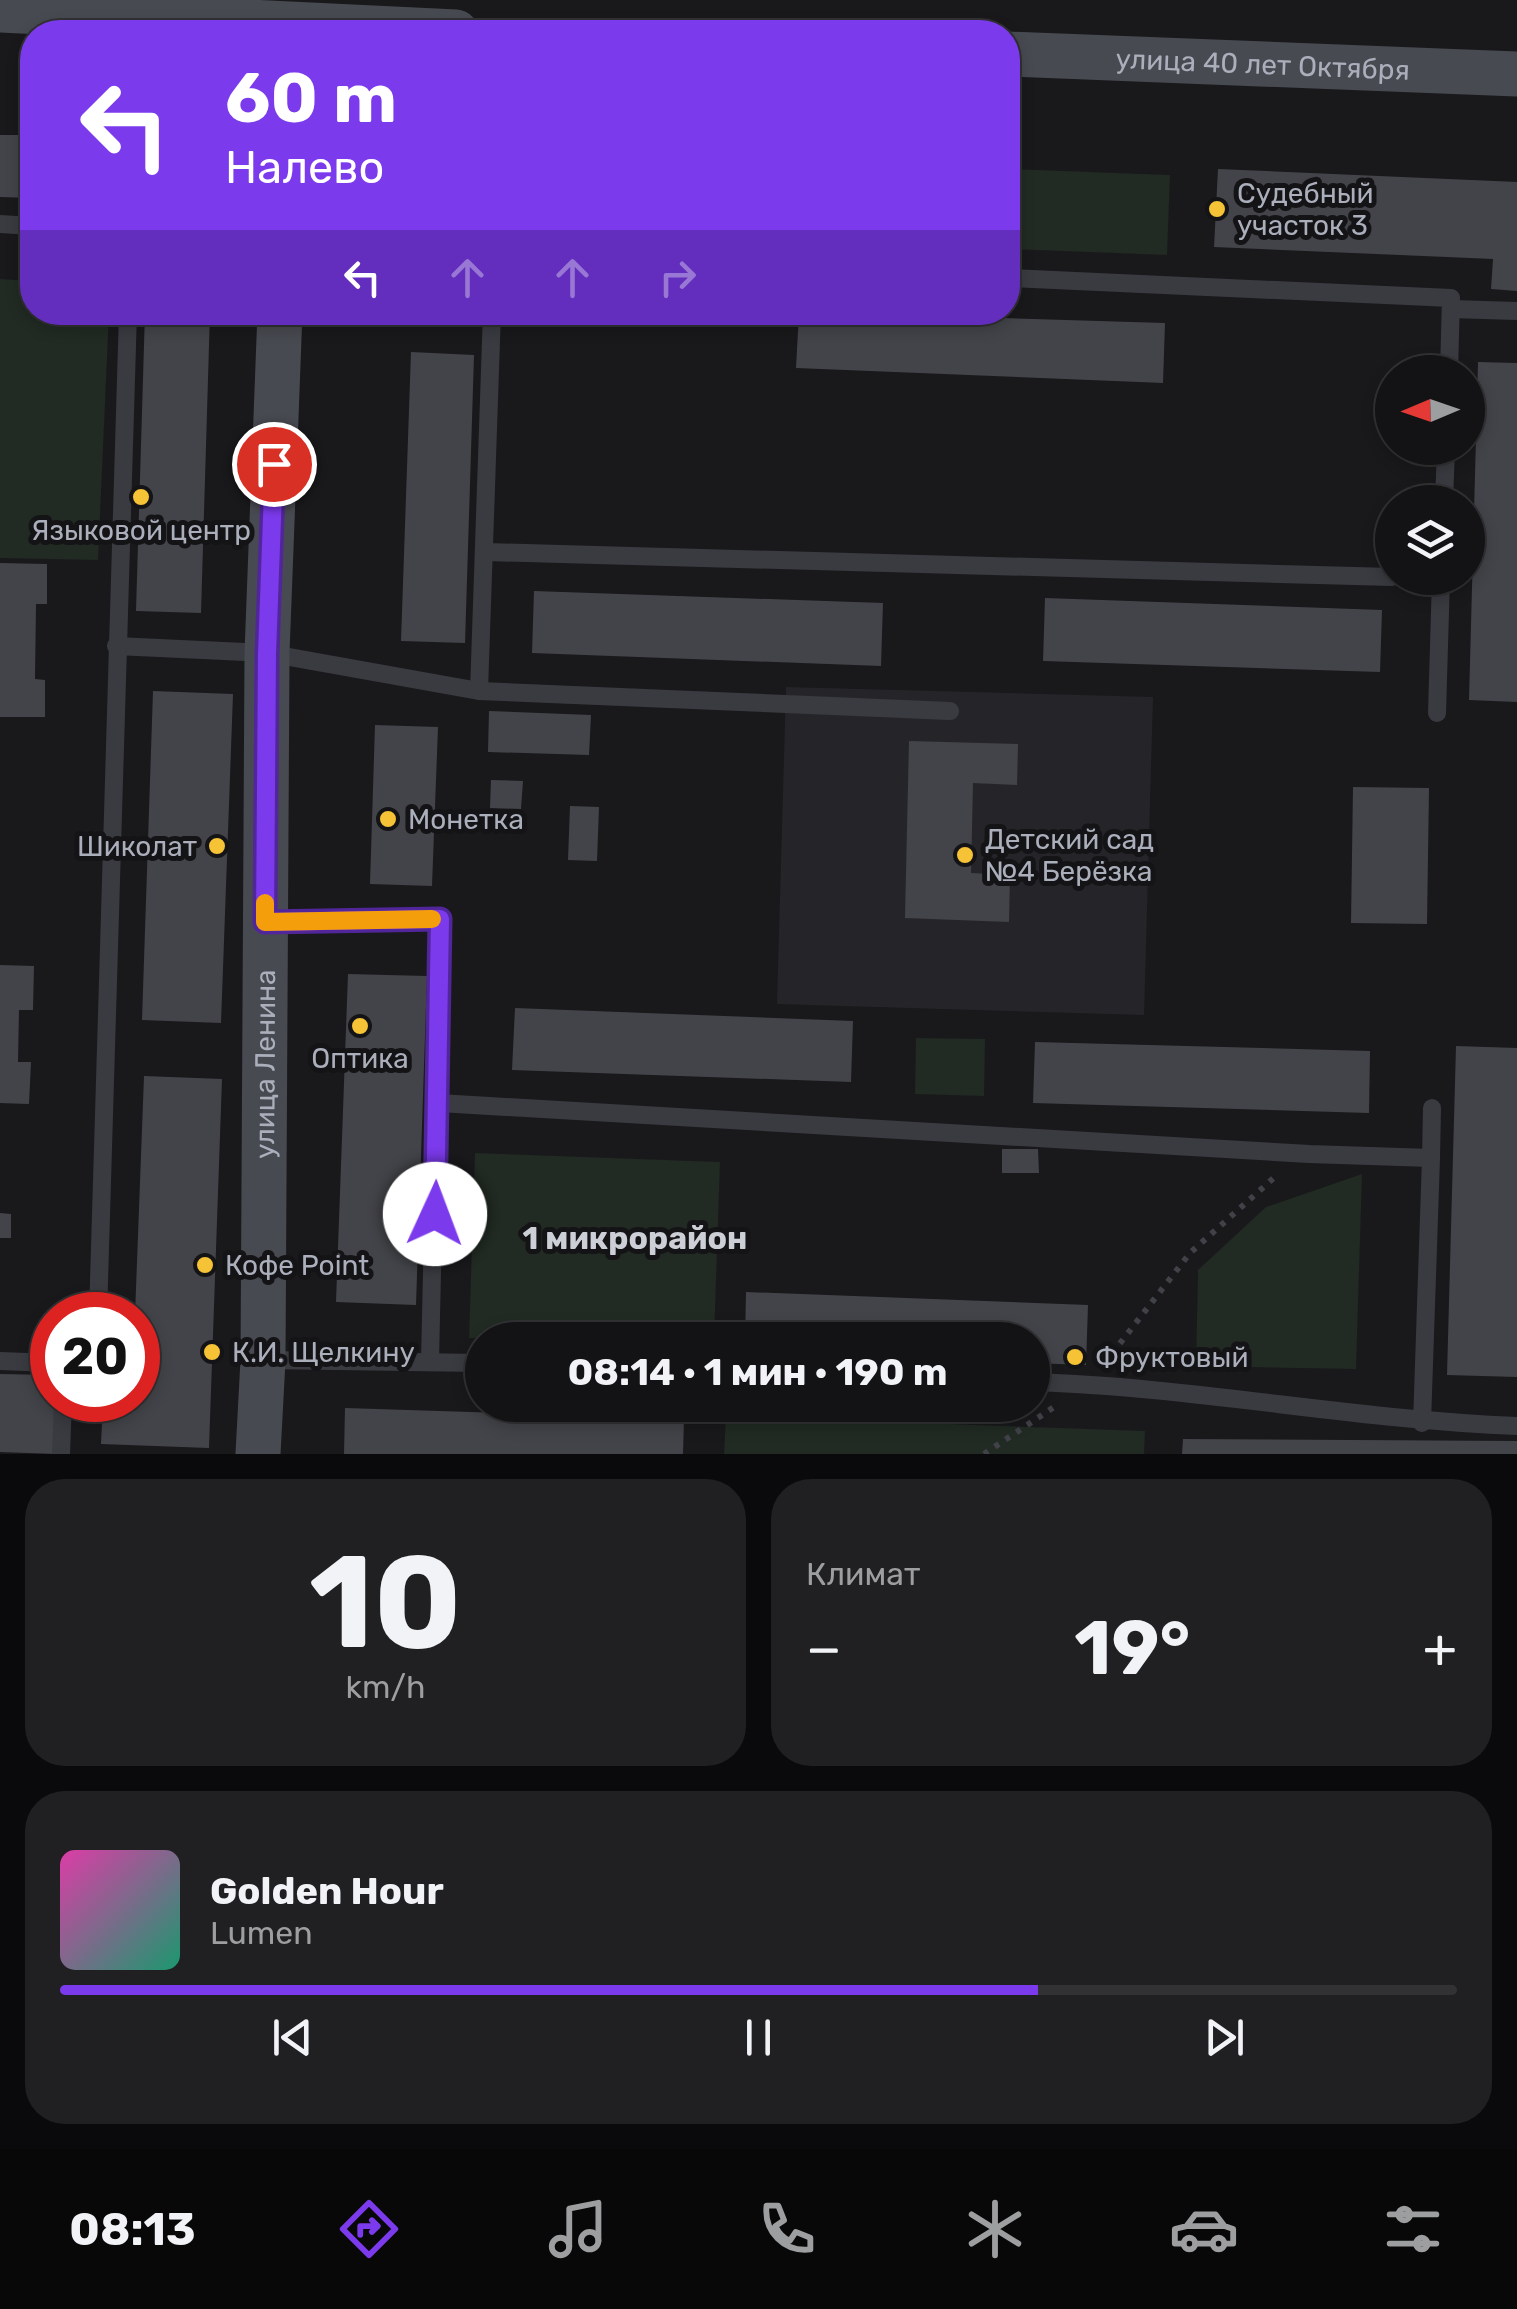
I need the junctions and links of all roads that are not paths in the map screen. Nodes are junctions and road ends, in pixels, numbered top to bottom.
1 (0, 10) edge
2 (156, 20) edge
3 (1020, 54) edge
4 (1517, 74) edge
5 (1020, 279) edge
6 (1451, 309) junction
7 (1517, 311) edge
8 (128, 325) edge
9 (280, 325) edge
10 (492, 325) edge
11 (1449, 355) edge
12 (487, 552) junction
13 (1375, 577) edge
14 (1440, 595) edge
15 (116, 646) junction
16 (267, 654) junction
17 (480, 692) junction
18 (950, 711) dead end
19 (1437, 712) dead end
20 (265, 922) junction
21 (439, 1103) junction
22 (1432, 1108) dead end
23 (1430, 1158) junction
24 (99, 1292) edge
25 (0, 1360) edge
26 (263, 1360) junction
27 (430, 1361) junction
28 (30, 1362) edge
29 (465, 1362) edge
30 (1050, 1383) edge
31 (62, 1422) edge
32 (1422, 1423) junction
33 (1517, 1426) edge
34 (61, 1454) edge
35 (258, 1454) edge

1 - 2 street
3 - 4 street, улица 40 лет Октября
5 - 6 lane
6 - 7 lane
6 - 11 lane
8 - 15 lane
9 - 16 street, улица Ленина
10 - 12 lane
12 - 13 lane
12 - 17 lane
14 - 19 lane
15 - 16 lane
15 - 24 lane
16 - 17 lane
16 - 20 street, улица Ленина
17 - 18 lane
20 - 21 lane
20 - 26 street, улица Ленина
21 - 23 lane
21 - 27 lane
22 - 23 lane
23 - 32 lane
25 - 28 lane
26 - 27 lane
26 - 35 street, улица Ленина
27 - 29 lane
30 - 32 lane
31 - 34 lane
32 - 33 lane

